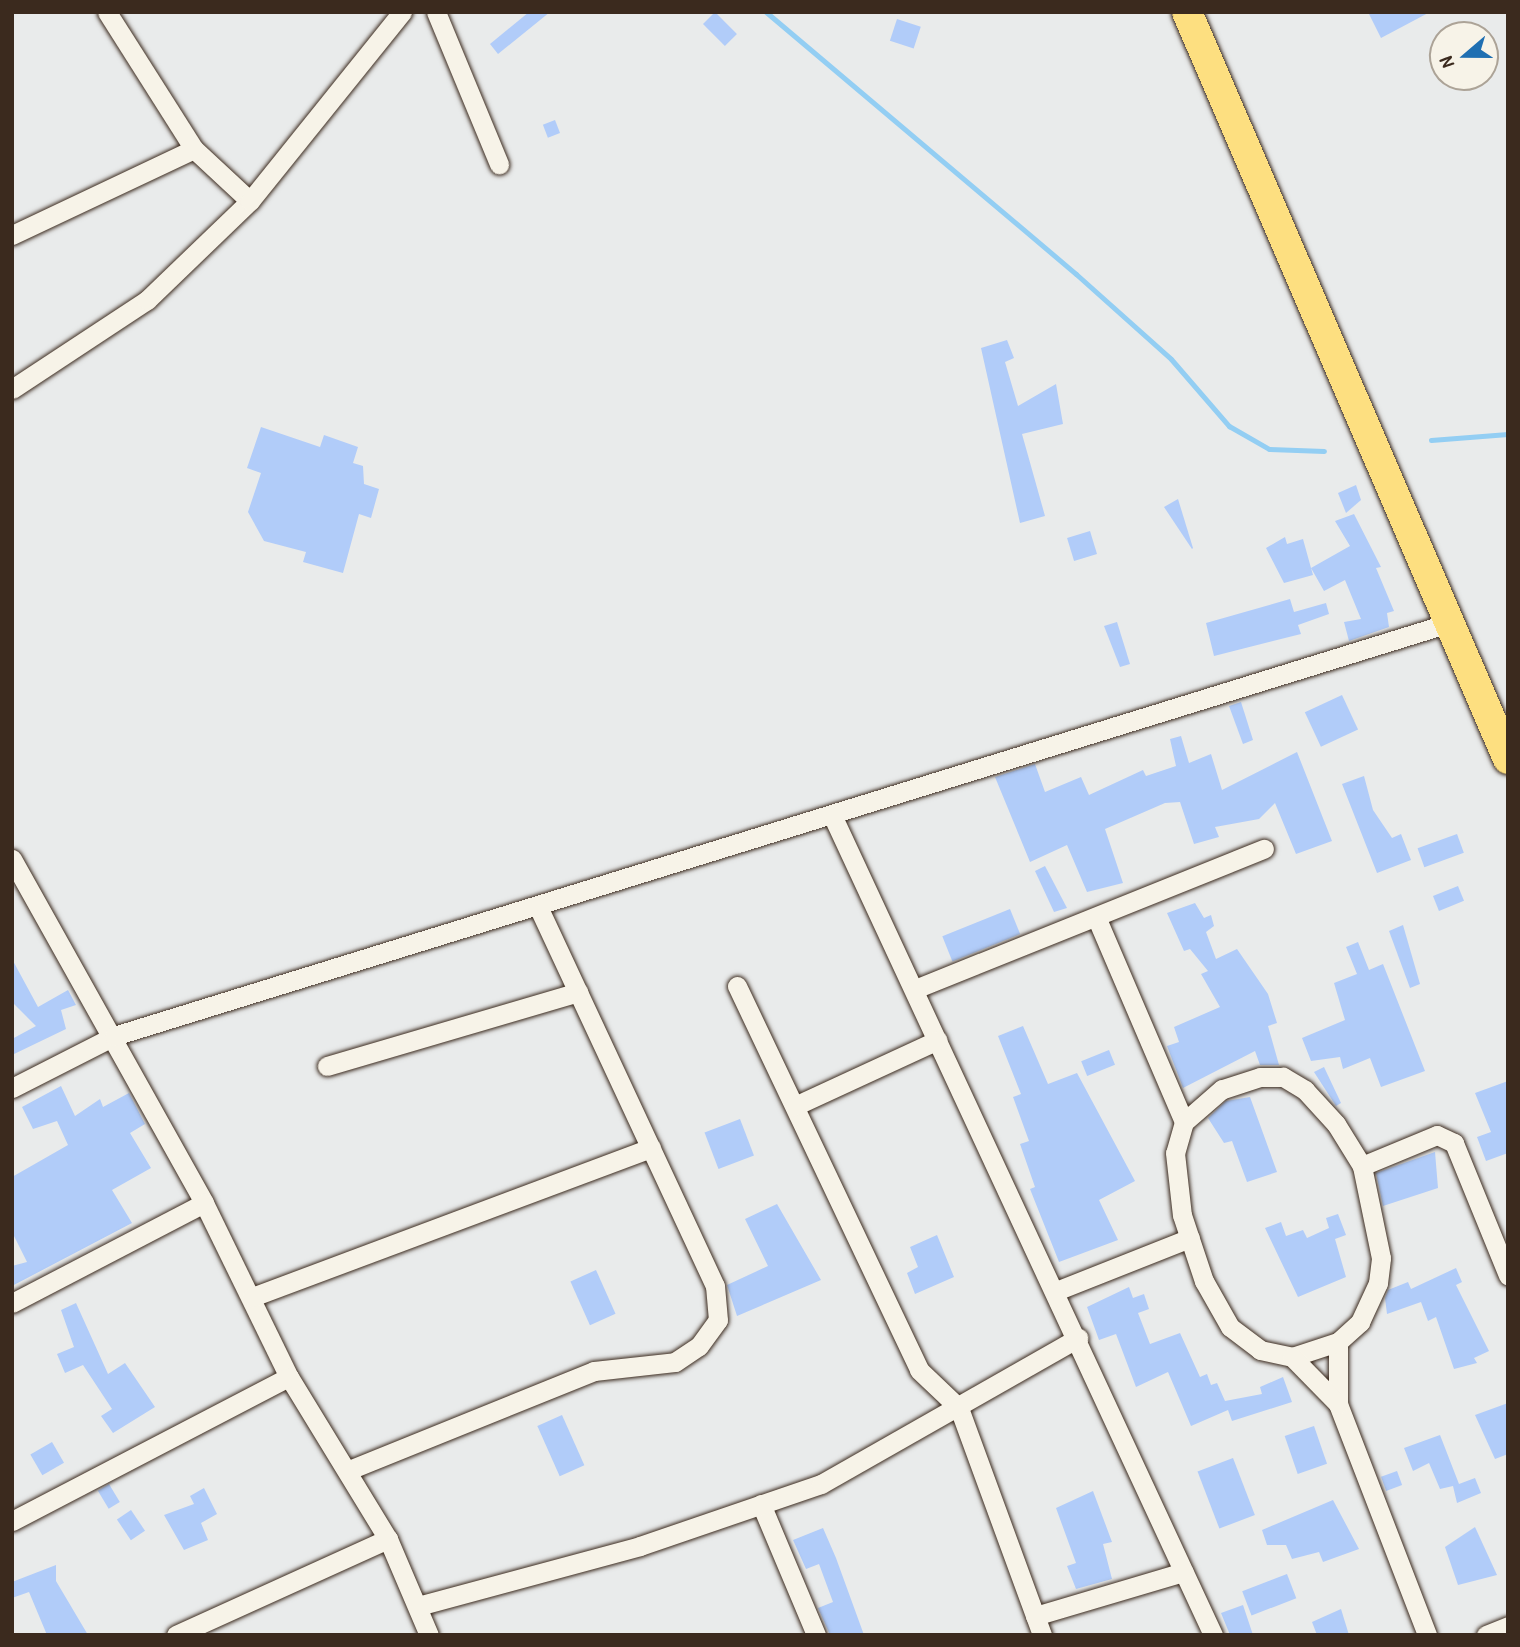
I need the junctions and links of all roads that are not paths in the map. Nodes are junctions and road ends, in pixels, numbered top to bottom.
1 (107, 12) edge
2 (402, 12) edge
3 (436, 12) edge
4 (1187, 12) edge
5 (194, 149) junction
6 (499, 164) dead end
7 (250, 201) junction
8 (12, 235) edge
9 (12, 388) edge
10 (1449, 623) junction
11 (1476, 687) junction
12 (1508, 709) edge
13 (1508, 759) edge
14 (833, 817) junction
15 (1264, 849) dead end
16 (13, 861) edge
17 (538, 906) junction
18 (1097, 919) junction
19 (737, 986) dead end
20 (915, 989) junction
21 (578, 992) junction
22 (114, 1036) junction
23 (938, 1040) junction
24 (327, 1066) dead end
25 (12, 1088) edge
26 (795, 1106) junction
27 (1184, 1122) junction
28 (651, 1148) junction
29 (1362, 1166) junction
30 (204, 1203) junction
31 (1190, 1238) junction
32 (1508, 1275) edge
33 (1056, 1291) junction
34 (252, 1297) junction
35 (12, 1303) edge
36 (1078, 1338) junction
37 (1338, 1342) junction
38 (1292, 1357) junction
39 (289, 1377) junction
40 (1338, 1404) junction
41 (959, 1409) junction
42 (349, 1470) junction
43 (761, 1504) junction
44 (12, 1521) edge
45 (388, 1539) junction
46 (1184, 1572) junction
47 (418, 1606) junction
48 (1035, 1616) junction
49 (1508, 1626) edge
50 (176, 1635) edge
51 (429, 1635) edge
52 (816, 1635) edge
53 (1042, 1635) edge
54 (1213, 1635) edge
55 (1427, 1635) edge
56 (1486, 1635) edge

1 - 5 street
2 - 7 street
3 - 6 street
4 - 10 main road
5 - 7 street
5 - 8 street
7 - 9 street
10 - 11 main road
10 - 14 street
11 - 12 main road
11 - 13 main road
14 - 17 street
14 - 20 street
15 - 18 street
16 - 22 street
17 - 21 street
17 - 22 street
18 - 20 street
18 - 27 street
19 - 26 street
20 - 23 street
21 - 24 street
21 - 28 street
22 - 25 street
22 - 30 street
23 - 26 street
23 - 33 street
26 - 41 street
27 - 29 street
27 - 31 street
28 - 34 street
28 - 42 street
29 - 32 street
29 - 37 street
30 - 34 street
30 - 35 street
31 - 33 street
31 - 38 street
33 - 36 street
34 - 39 street
36 - 41 street
36 - 46 street
37 - 38 street
37 - 40 street
38 - 40 street
39 - 42 street
39 - 44 street
40 - 55 street
41 - 43 street
41 - 48 street
42 - 45 street
43 - 47 street
43 - 52 street
45 - 47 street
45 - 50 street
46 - 48 street
46 - 54 street
47 - 51 street
48 - 53 street
49 - 56 street

